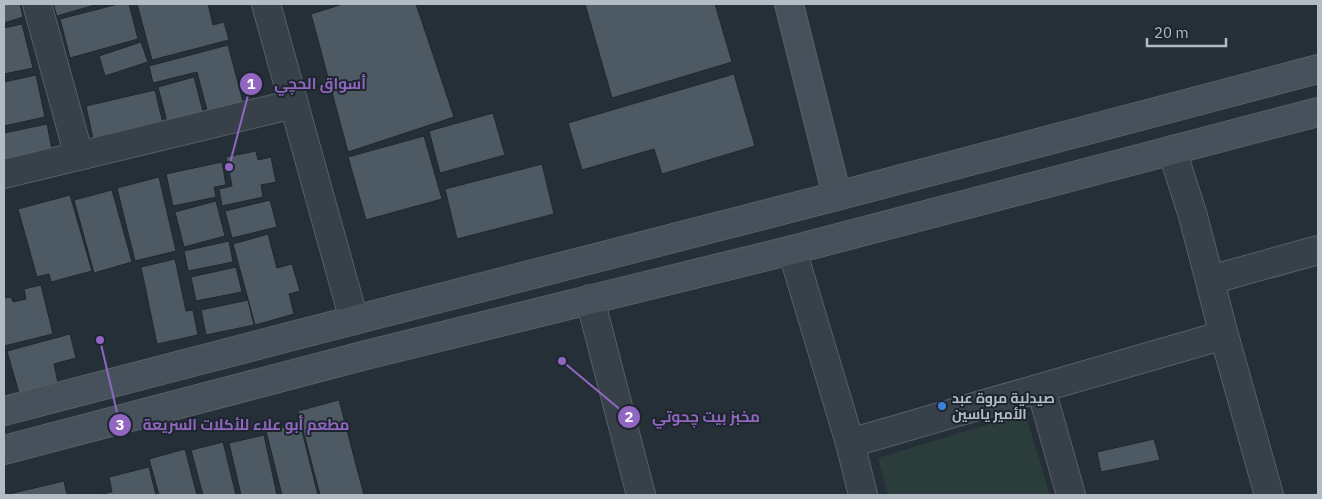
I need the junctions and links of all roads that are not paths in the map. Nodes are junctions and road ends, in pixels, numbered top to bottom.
1 (38, 4) edge
2 (266, 4) edge
3 (789, 4) edge
4 (1318, 69) edge
5 (294, 104) junction
6 (1318, 112) edge
7 (1172, 150) junction
8 (79, 156) junction
9 (4, 174) edge
10 (837, 196) junction
11 (792, 250) junction
12 (1318, 250) edge
13 (1210, 280) junction
14 (590, 299) junction
15 (354, 320) junction
16 (296, 335) junction
17 (1224, 335) junction
18 (230, 352) junction
19 (308, 370) junction
20 (242, 388) junction
21 (1041, 389) junction
22 (4, 411) edge
23 (850, 443) junction
24 (4, 450) edge
25 (641, 495) edge
26 (863, 495) edge
27 (1071, 495) edge
28 (1269, 495) edge

1 - 8 street
2 - 5 street
3 - 10 street
4 - 10 street
5 - 8 street
5 - 15 street
6 - 7 street
7 - 11 street
7 - 13 street
8 - 9 street
10 - 15 street
11 - 14 street
11 - 23 street
12 - 13 street
13 - 17 street
14 - 19 street
14 - 25 street
15 - 16 street
16 - 18 street
16 - 19 street
17 - 21 street
17 - 28 street
18 - 20 street
18 - 22 street
19 - 20 street
20 - 24 street
21 - 23 street
21 - 27 street
23 - 26 street

